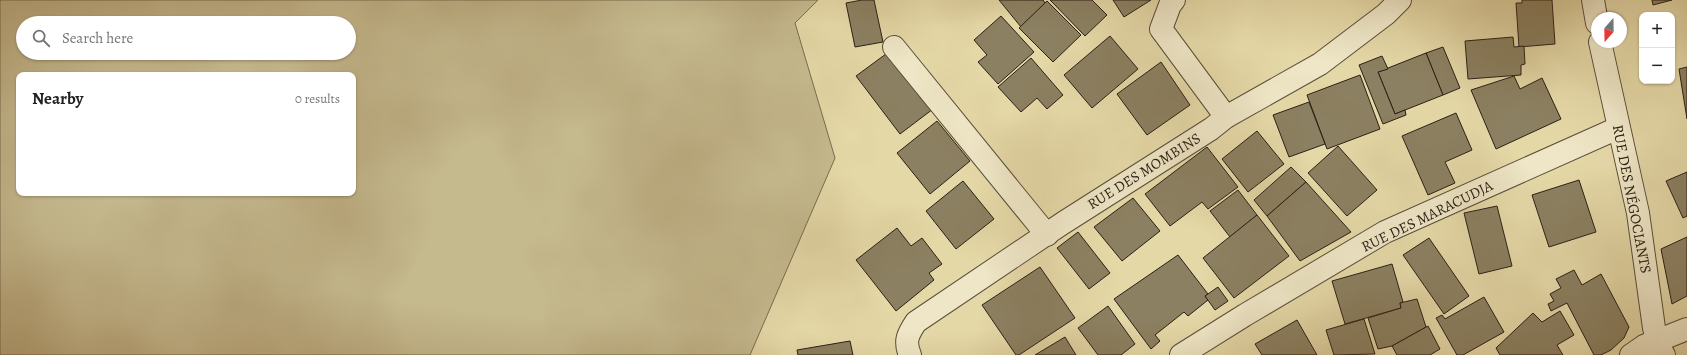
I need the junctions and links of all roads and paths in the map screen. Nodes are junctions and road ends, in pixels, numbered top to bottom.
1 (1174, 0) edge
2 (1400, 0) edge
3 (1593, 0) edge
4 (1595, 12) edge
5 (894, 47) dead end
6 (1601, 48) edge
7 (1226, 117) junction
8 (1618, 128) junction
9 (1046, 235) junction
10 (1687, 329) edge
11 (1661, 348) edge
12 (910, 355) edge
13 (1181, 355) edge
14 (1631, 355) edge

1 - 7 street
2 - 7 street, RUE DES MOMBINS
3 - 4 street
5 - 9 street
6 - 8 street, RUE DES NÉGOCIANTS
7 - 9 street, RUE DES MOMBINS
8 - 11 street, RUE DES NÉGOCIANTS
8 - 13 street, RUE DES MARACUDJA
9 - 12 street, RUE DES MOMBINS
10 - 11 street
11 - 14 street

